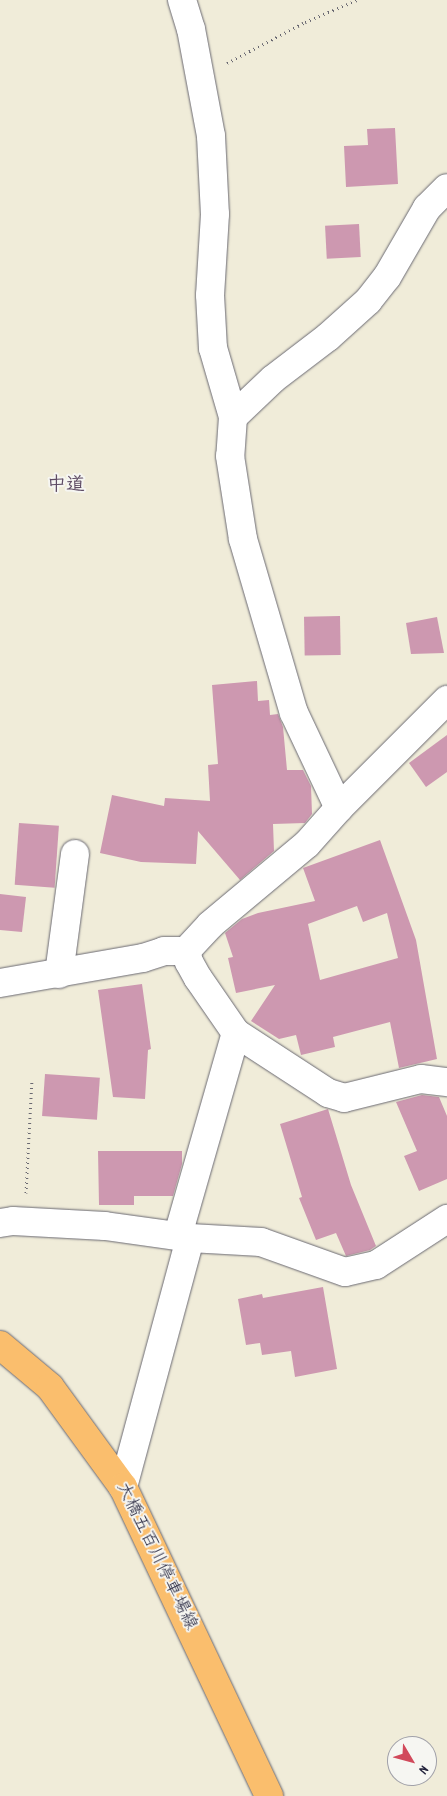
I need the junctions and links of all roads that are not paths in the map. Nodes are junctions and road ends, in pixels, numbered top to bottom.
1 (182, 0) edge
2 (447, 188) edge
3 (233, 417) junction
4 (447, 700) edge
5 (340, 808) junction
6 (74, 854) dead end
7 (186, 951) junction
8 (59, 974) junction
9 (0, 983) edge
10 (236, 1033) junction
11 (447, 1082) edge
12 (447, 1219) edge
13 (12, 1222) edge
14 (184, 1236) junction
15 (0, 1345) edge
16 (123, 1487) junction
17 (269, 1796) edge

1 - 3 street
2 - 3 street
3 - 5 street
4 - 5 street
5 - 7 street
6 - 8 street
7 - 8 street
7 - 10 street
8 - 9 street
10 - 11 street
10 - 14 street
12 - 14 street
13 - 14 street
14 - 16 street
15 - 16 main road, 大橋五百川停車場線
16 - 17 main road, 大橋五百川停車場線

